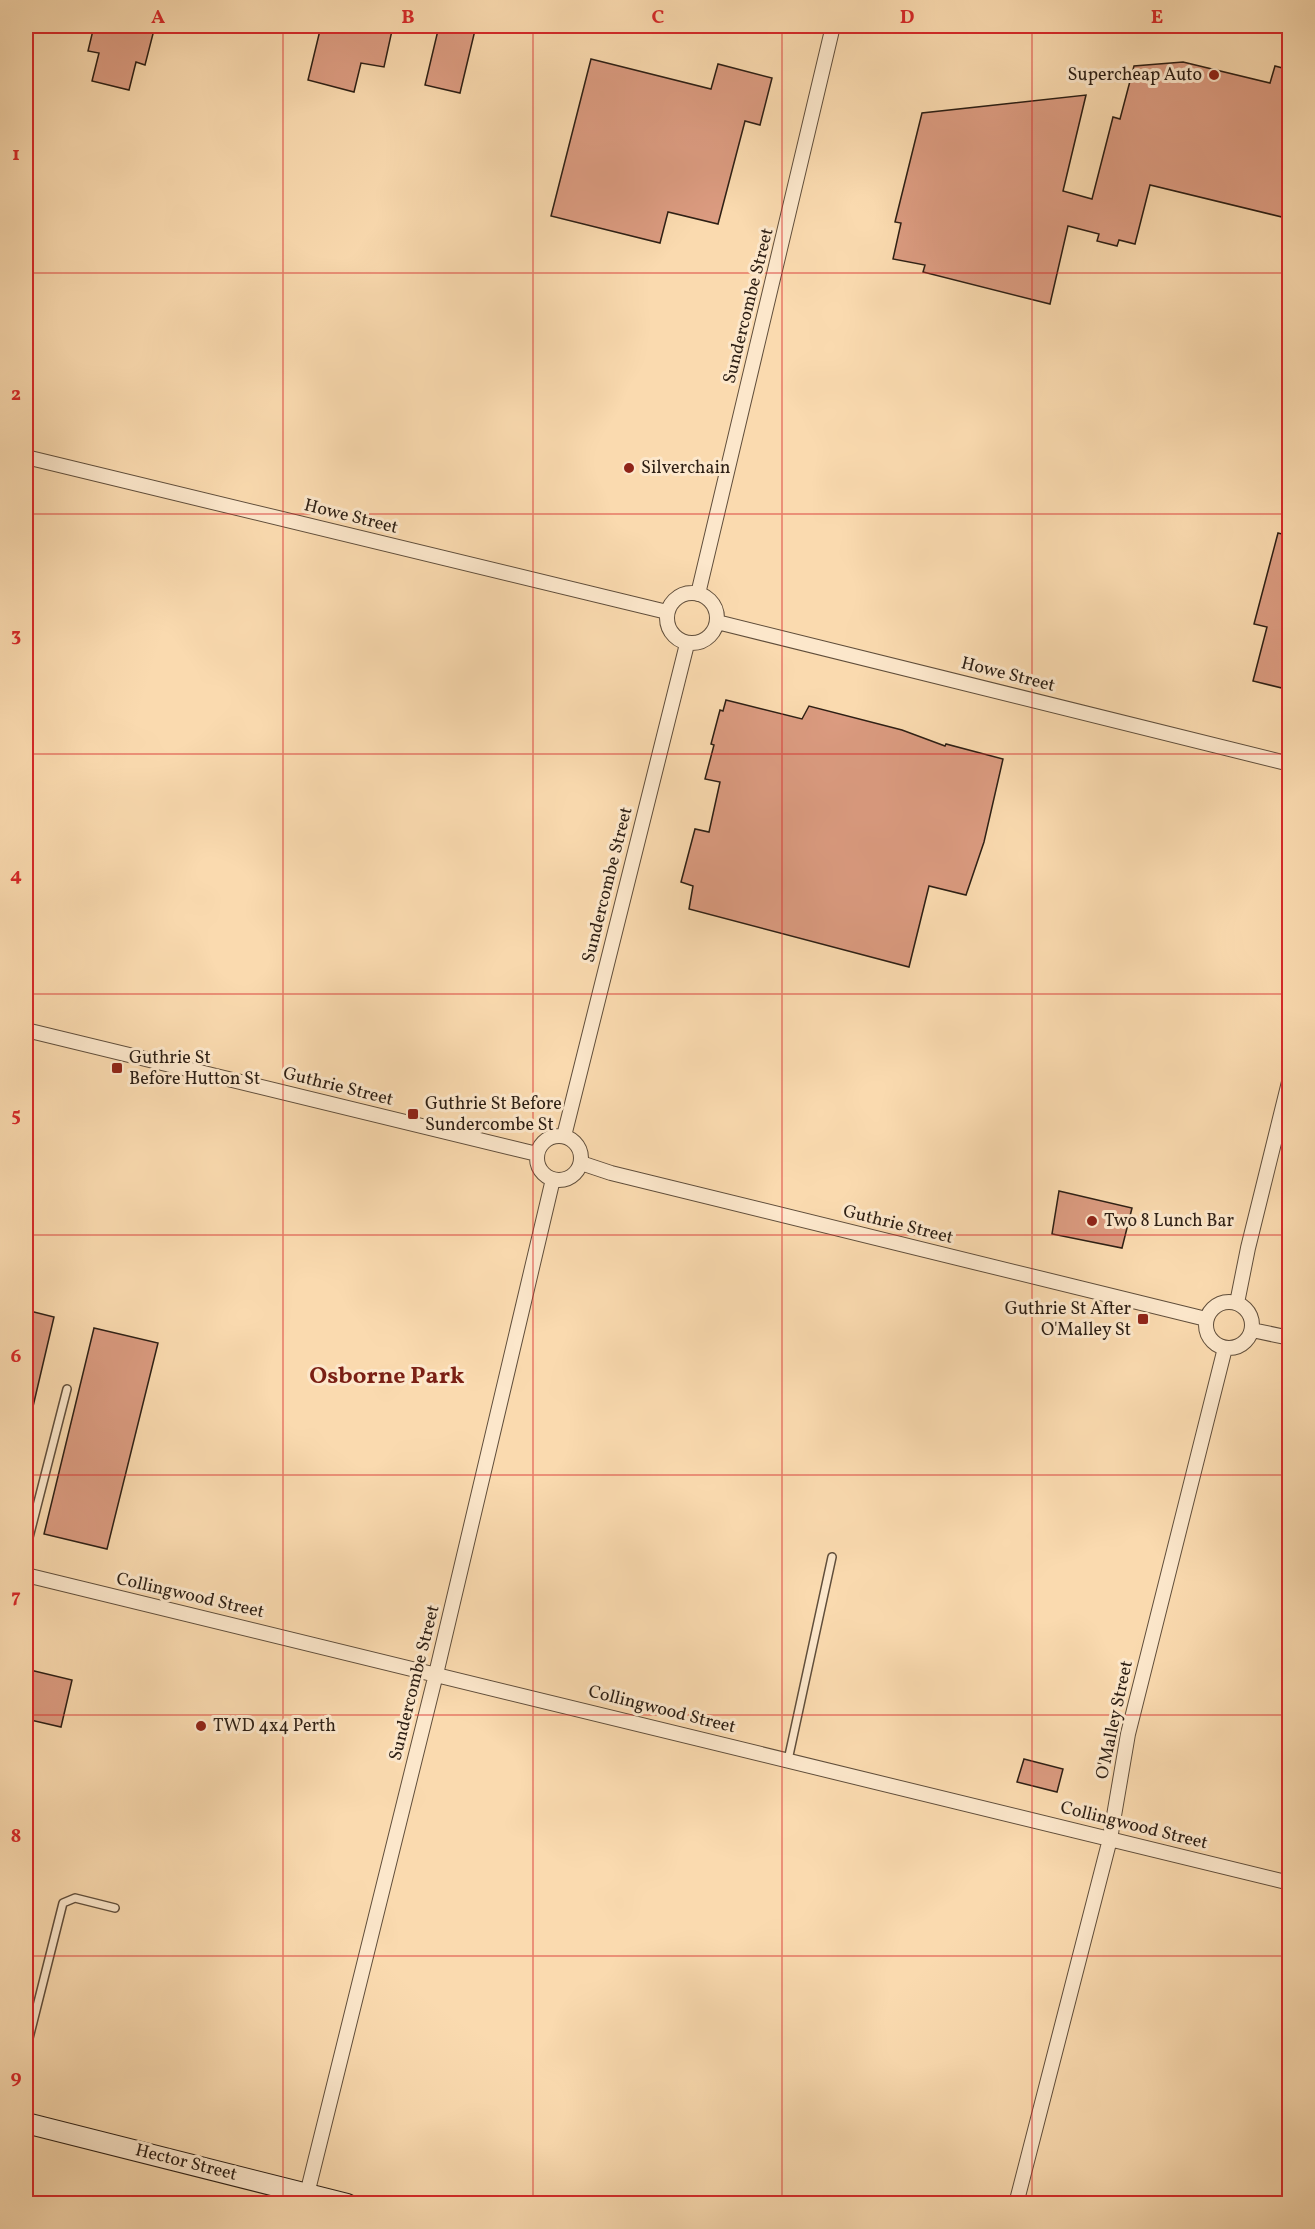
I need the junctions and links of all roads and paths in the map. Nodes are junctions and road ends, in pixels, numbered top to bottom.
1 (833, 26) edge
2 (26, 457) edge
3 (698, 594) junction
4 (667, 612) junction
5 (717, 622) junction
6 (687, 644) junction
7 (1290, 764) edge
8 (26, 1030) edge
9 (1290, 1078) edge
10 (564, 1136) junction
11 (537, 1154) junction
12 (581, 1163) junction
13 (553, 1179) junction
14 (1237, 1303) junction
15 (1206, 1319) junction
16 (1252, 1330) junction
17 (1290, 1338) edge
18 (1225, 1348) junction
19 (67, 1389) dead end
20 (26, 1549) edge
21 (832, 1557) dead end
22 (26, 1575) edge
23 (436, 1674) junction
24 (788, 1760) junction
25 (1110, 1839) junction
26 (1290, 1882) edge
27 (115, 1908) dead end
28 (26, 2050) edge
29 (26, 2123) edge
30 (307, 2194) junction
31 (278, 2195) edge
32 (347, 2204) edge
33 (1016, 2204) edge

1 - 3 street, Sundercombe Street
2 - 4 street, Howe Street
3 - 4 street
3 - 5 street
4 - 6 street
5 - 6 street
5 - 7 street, Howe Street
6 - 10 street, Sundercombe Street
8 - 11 street, Guthrie Street
9 - 14 street
10 - 11 street
10 - 12 street
11 - 13 street
12 - 13 street
12 - 15 street, Guthrie Street
13 - 23 street, Sundercombe Street
14 - 15 street
14 - 16 street
15 - 18 street
16 - 17 street
16 - 18 street
18 - 25 street, O'Malley Street
19 - 20 lane
21 - 24 lane
22 - 23 street, Collingwood Street
23 - 24 street, Collingwood Street
23 - 30 street, Sundercombe Street
24 - 25 street, Collingwood Street
25 - 26 street, Collingwood Street
25 - 33 street, O'Malley Street
27 - 28 lane
29 - 31 main road, Hector Street
30 - 31 main road, Hector Street
30 - 32 main road, Hector Street

